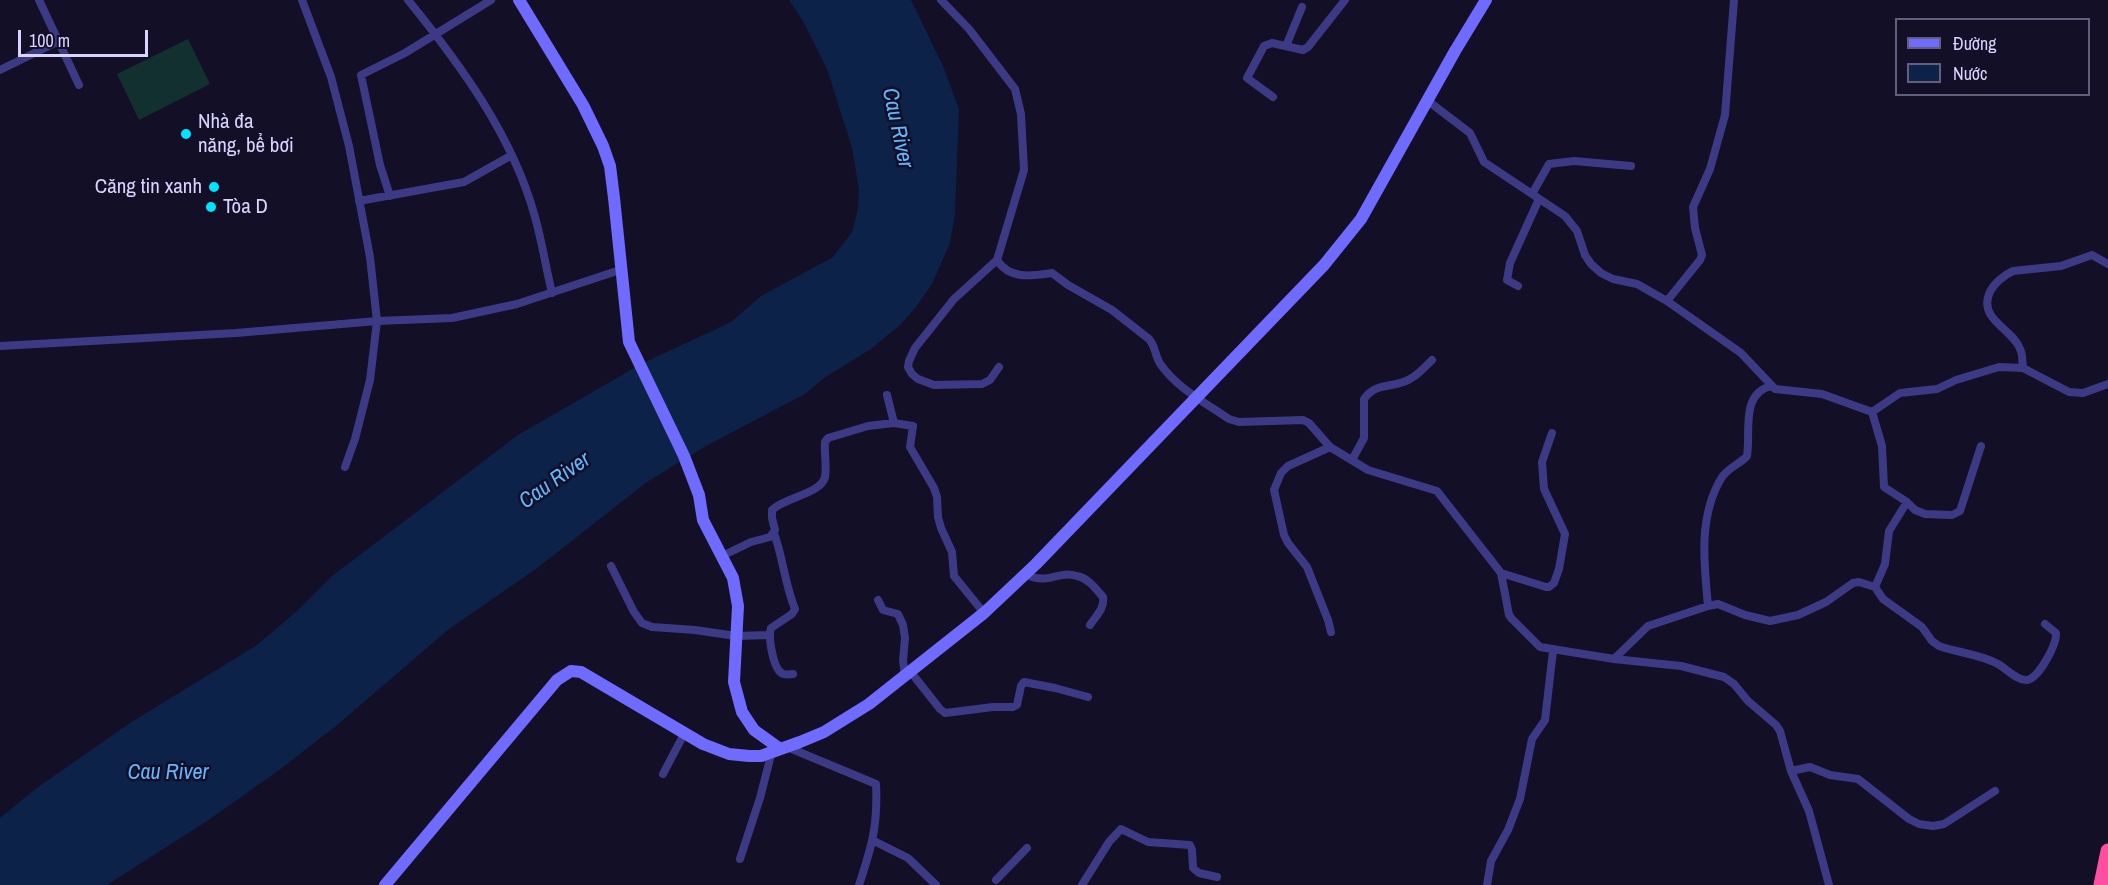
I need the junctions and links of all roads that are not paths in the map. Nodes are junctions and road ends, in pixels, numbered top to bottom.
1 (39, 0) edge
2 (302, 0) edge
3 (408, 0) edge
4 (491, 0) edge
5 (519, 0) edge
6 (941, 0) edge
7 (1345, 0) edge
8 (1486, 0) edge
9 (1734, 0) edge
10 (1302, 7) dead end
11 (435, 34) junction
12 (59, 41) junction
13 (1286, 46) junction
14 (0, 70) edge
15 (80, 85) dead end
16 (1273, 97) dead end
17 (1428, 101) junction
18 (512, 155) junction
19 (1631, 166) dead end
20 (390, 196) junction
21 (1536, 197) junction
22 (359, 201) junction
23 (997, 260) junction
24 (2108, 264) edge
25 (620, 270) junction
26 (1518, 286) dead end
27 (552, 293) junction
28 (1667, 301) junction
29 (376, 321) junction
30 (0, 346) edge
31 (1432, 360) dead end
32 (999, 367) dead end
33 (2023, 368) junction
34 (2108, 384) edge
35 (1771, 386) junction
36 (887, 395) dead end
37 (1197, 397) junction
38 (1872, 412) junction
39 (894, 423) junction
40 (1552, 433) dead end
41 (1981, 446) dead end
42 (1330, 447) junction
43 (1352, 460) junction
44 (345, 467) dead end
45 (1907, 502) junction
46 (774, 533) junction
47 (722, 556) junction
48 (611, 567) dead end
49 (1501, 573) junction
50 (1025, 574) junction
51 (1875, 587) junction
52 (878, 600) dead end
53 (1708, 606) junction
54 (984, 613) junction
55 (2045, 624) dead end
56 (1090, 625) dead end
57 (1331, 632) dead end
58 (769, 635) junction
59 (736, 636) junction
60 (1553, 651) junction
61 (1614, 659) junction
62 (908, 673) junction
63 (793, 674) dead end
64 (1088, 697) dead end
65 (684, 734) junction
66 (779, 749) junction
67 (1791, 771) junction
68 (663, 774) dead end
69 (1995, 791) dead end
70 (874, 841) junction
71 (1027, 848) dead end
72 (2108, 851) edge
73 (740, 859) dead end
74 (1217, 877) dead end
75 (993, 883) edge
76 (385, 885) edge
77 (859, 885) edge
78 (936, 885) edge
79 (1082, 885) edge
80 (1487, 885) edge
81 (1829, 885) edge
82 (2101, 885) edge

1 - 12 street
2 - 22 street
3 - 11 street
4 - 11 street
5 - 25 street
6 - 23 street
7 - 13 street
8 - 17 street
9 - 28 street
10 - 13 street
11 - 18 street
11 - 20 street
12 - 14 street
12 - 15 street
13 - 16 street
17 - 21 street
17 - 37 street
18 - 20 street
18 - 27 street
19 - 21 street
20 - 22 street
21 - 26 street
21 - 28 street
22 - 29 street
23 - 32 street
23 - 37 street
24 - 33 street
25 - 27 street
25 - 47 street
27 - 29 street
28 - 35 street
29 - 30 street
29 - 44 street
31 - 43 street
33 - 34 street
33 - 38 street
35 - 38 street
35 - 53 street
36 - 39 street
37 - 42 street
37 - 50 street
38 - 45 street
39 - 46 street
39 - 54 street
40 - 49 street
41 - 45 street
42 - 43 street
42 - 57 street
43 - 49 street
45 - 51 street
46 - 47 street
46 - 58 street
47 - 59 street
48 - 59 street
49 - 60 street
50 - 54 street
50 - 56 street
51 - 53 street
51 - 55 street
52 - 62 street
53 - 61 street
54 - 62 street
58 - 59 street
58 - 63 street
59 - 66 street
60 - 61 street
60 - 80 street
61 - 67 street
62 - 64 street
62 - 66 street
65 - 66 street
65 - 68 street
65 - 76 street
66 - 70 street
66 - 73 street
67 - 69 street
67 - 81 street
70 - 77 street
70 - 78 street
71 - 75 street
72 - 82 highway
74 - 79 street

